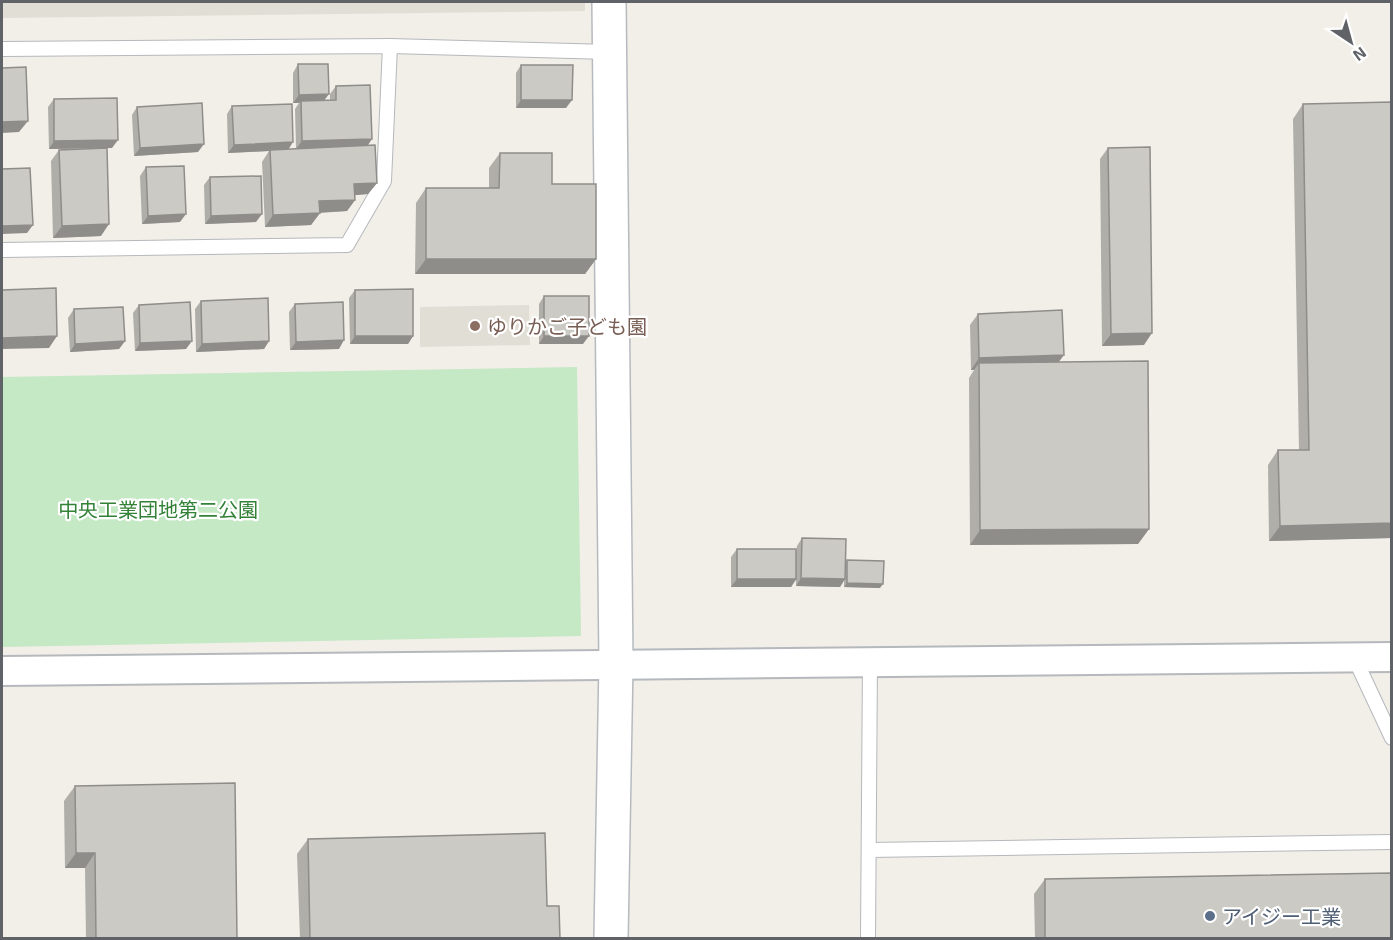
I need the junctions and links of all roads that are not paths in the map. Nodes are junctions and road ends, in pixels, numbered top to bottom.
1 (609, 2) edge
2 (390, 46) junction
3 (2, 49) edge
4 (610, 52) junction
5 (2, 250) edge
6 (1354, 657) junction
7 (1392, 657) edge
8 (870, 662) junction
9 (616, 663) junction
10 (2, 671) edge
11 (1392, 738) edge
12 (1392, 842) edge
13 (868, 850) junction
14 (611, 934) edge
15 (868, 939) edge

1 - 4 street
2 - 3 lane
2 - 4 lane
2 - 5 lane
4 - 9 street
6 - 7 street
6 - 8 street
6 - 11 lane
8 - 9 street
8 - 13 lane
9 - 10 street
9 - 14 street
12 - 13 lane
13 - 15 lane

